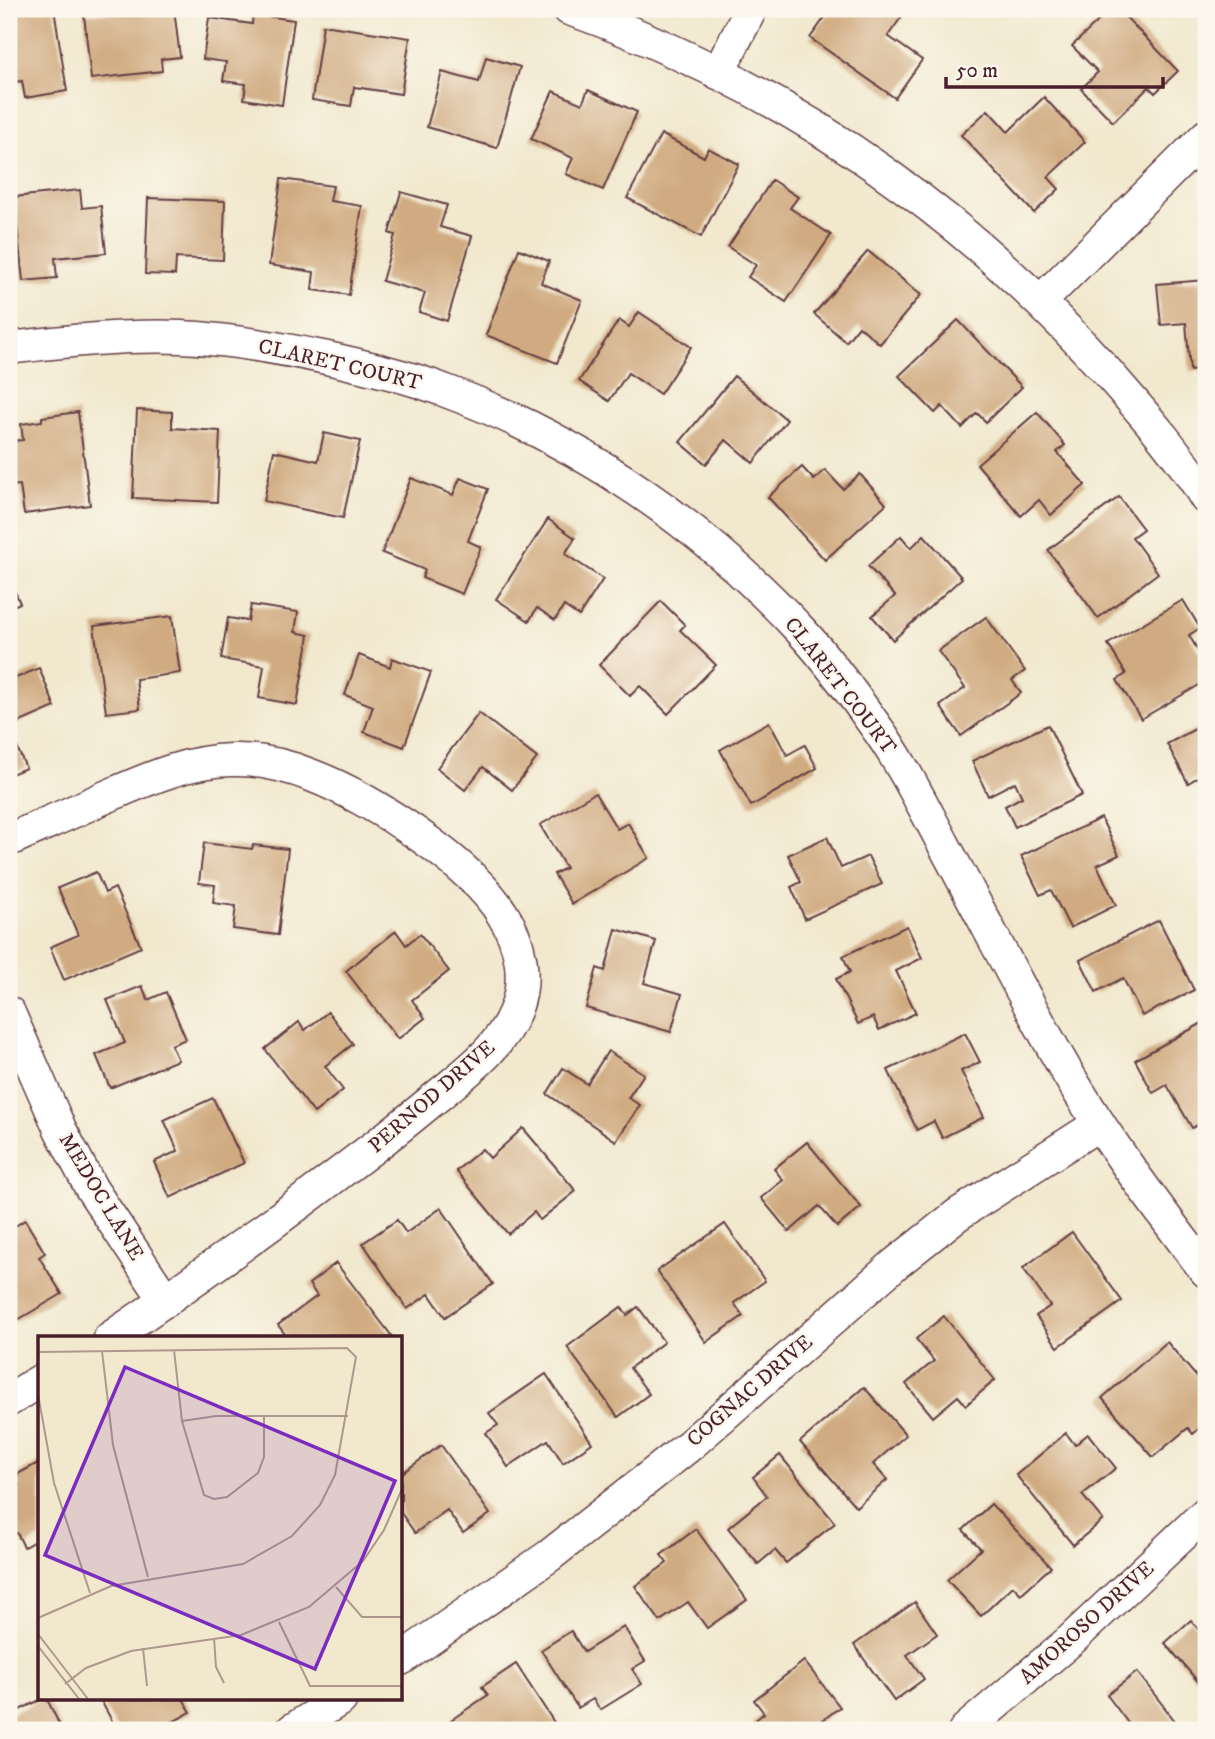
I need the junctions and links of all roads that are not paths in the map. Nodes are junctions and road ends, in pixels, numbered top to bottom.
1 (569, 9) edge
2 (751, 9) edge
3 (718, 73) junction
4 (1206, 136) edge
5 (1041, 301) junction
6 (9, 348) edge
7 (1206, 498) edge
8 (9, 840) edge
9 (9, 1013) edge
10 (1099, 1124) junction
11 (1206, 1271) edge
12 (166, 1301) junction
13 (113, 1336) edge
14 (38, 1382) edge
15 (9, 1400) edge
16 (1206, 1513) edge
17 (402, 1658) edge
18 (339, 1700) edge
19 (292, 1730) edge
20 (965, 1730) edge

1 - 3 street
2 - 3 street
3 - 5 street
4 - 5 street
5 - 7 street
6 - 10 street, CLARET COURT
8 - 12 street, PERNOD DRIVE
9 - 12 street, MEDOC LANE
10 - 11 street, CLARET COURT
10 - 17 street, COGNAC DRIVE
12 - 13 street, PERNOD DRIVE
14 - 15 street
16 - 20 street, AMOROSO DRIVE
18 - 19 street

